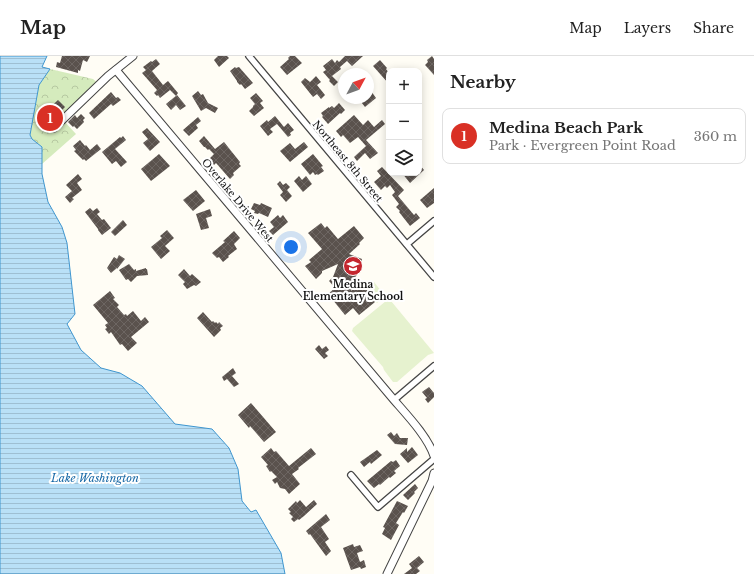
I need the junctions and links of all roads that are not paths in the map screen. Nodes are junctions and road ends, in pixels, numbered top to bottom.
1 (133, 56) edge
2 (249, 56) edge
3 (116, 70) junction
4 (54, 128) dead end
5 (434, 221) edge
6 (407, 244) junction
7 (434, 276) edge
8 (434, 366) edge
9 (394, 400) junction
10 (434, 456) edge
11 (434, 459) edge
12 (434, 473) edge
13 (351, 475) dead end
14 (388, 574) edge

1 - 3 street
2 - 6 street, Northeast 8th Street
3 - 4 street
3 - 9 street, Overlake Drive West
5 - 6 street
6 - 7 street, Northeast 8th Street
8 - 9 street
9 - 10 street, Overlake Drive West
11 - 13 street
12 - 14 street

